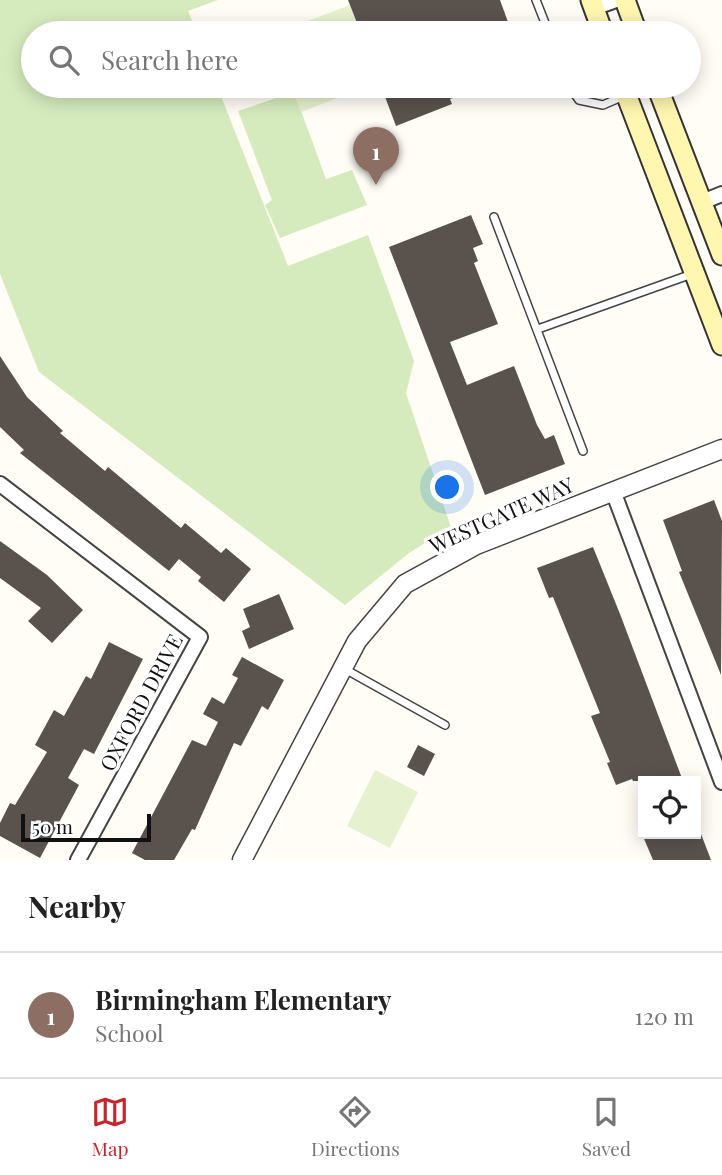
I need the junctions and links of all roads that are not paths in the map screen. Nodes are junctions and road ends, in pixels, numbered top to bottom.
1 (536, 0) edge
2 (616, 0) edge
3 (625, 0) edge
4 (592, 4) edge
5 (544, 21) edge
6 (598, 21) edge
7 (633, 21) edge
8 (578, 98) edge
9 (613, 98) edge
10 (628, 98) edge
11 (662, 98) edge
12 (722, 194) edge
13 (702, 202) junction
14 (494, 217) dead end
15 (722, 255) edge
16 (694, 273) junction
17 (538, 330) junction
18 (722, 345) edge
19 (722, 449) edge
20 (583, 451) dead end
21 (0, 484) edge
22 (613, 491) junction
23 (343, 668) junction
24 (445, 724) dead end
25 (722, 782) edge
26 (78, 860) edge
27 (242, 860) edge

1 - 5 lane
2 - 4 street
3 - 7 main road
4 - 6 main road
8 - 9 lane
10 - 16 main road
11 - 13 main road
12 - 13 street
13 - 15 main road
14 - 17 lane
16 - 17 lane
16 - 18 main road
17 - 20 lane
19 - 22 street, WESTGATE WAY
21 - 26 street, OXFORD DRIVE
22 - 23 street, WESTGATE WAY
22 - 25 street
23 - 24 lane
23 - 27 street, WESTGATE WAY

